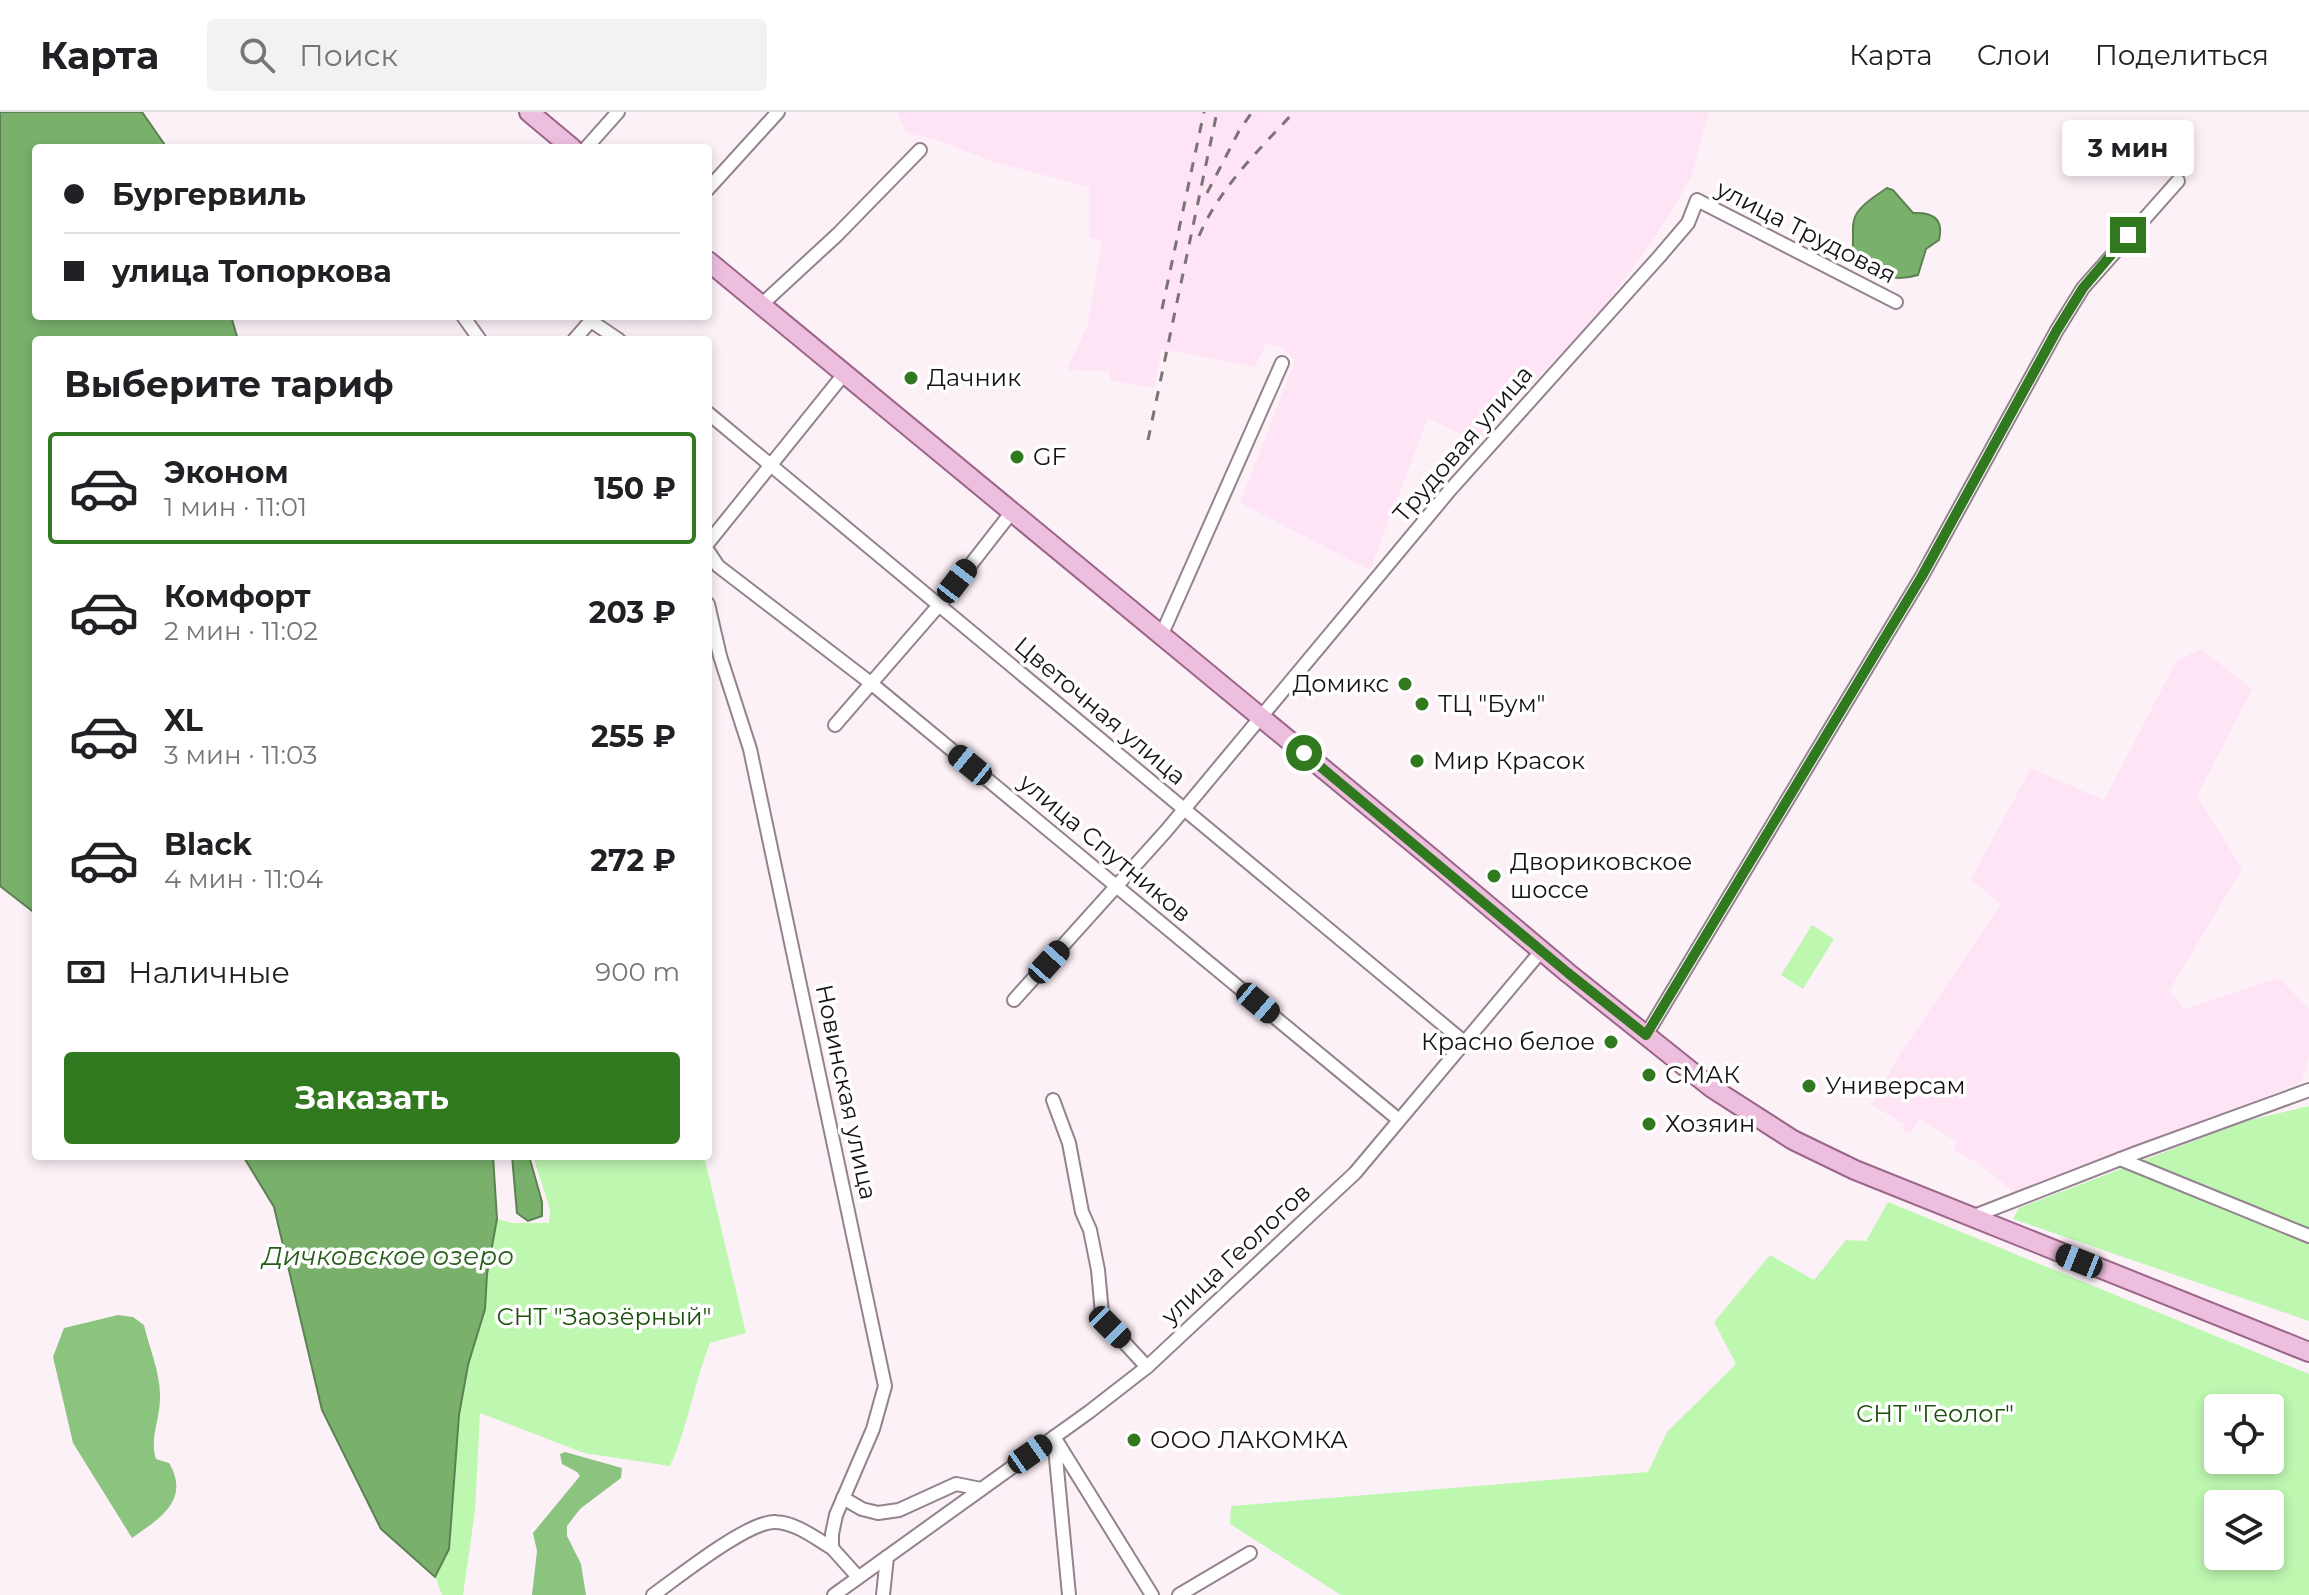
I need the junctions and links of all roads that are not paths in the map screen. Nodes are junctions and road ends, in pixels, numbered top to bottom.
1 (529, 112) edge
2 (618, 112) edge
3 (778, 112) edge
4 (567, 144) edge
5 (590, 144) edge
6 (920, 150) dead end
7 (2178, 181) dead end
8 (712, 185) edge
9 (1697, 200) joint
10 (712, 264) edge
11 (1896, 302) dead end
12 (761, 305) junction
13 (591, 320) edge
14 (595, 320) edge
15 (577, 336) edge
16 (614, 336) edge
17 (1282, 363) dead end
18 (844, 374) junction
19 (712, 416) edge
20 (770, 465) junction
21 (1011, 513) junction
22 (712, 538) edge
23 (712, 557) edge
24 (940, 604) junction
25 (712, 621) edge
26 (1161, 636) junction
27 (872, 684) junction
28 (1261, 718) junction
29 (835, 725) dead end
30 (1183, 811) junction
31 (1117, 886) junction
32 (1542, 950) junction
33 (1014, 1000) dead end
34 (1646, 1035) junction
35 (1464, 1042) junction
36 (2309, 1090) edge
37 (1053, 1100) dead end
38 (1399, 1120) junction
39 (2120, 1159) junction
40 (1969, 1218) junction
41 (2309, 1236) edge
42 (2309, 1352) edge
43 (1147, 1367) junction
44 (1054, 1437) junction
45 (981, 1489) junction
46 (843, 1498) junction
47 (832, 1548) junction
48 (1250, 1553) dead end
49 (887, 1557) junction
50 (858, 1577) junction
51 (653, 1595) edge
52 (834, 1595) edge
53 (883, 1595) edge
54 (1069, 1595) edge
55 (1152, 1595) edge
56 (1179, 1595) edge

1 - 4 main road
2 - 5 street
3 - 8 street
6 - 12 street
7 - 34 street
9 - 11 street, улица Трудовая
9 - 28 street, Трудовая улица
10 - 12 main road
12 - 18 main road
13 - 15 street
14 - 16 street
17 - 26 street
18 - 20 street
18 - 21 main road
19 - 20 street, Цветочная улица
20 - 22 street
20 - 24 street, Цветочная улица
21 - 24 street
21 - 26 main road
23 - 27 street, улица Спутников
24 - 27 street
24 - 30 street, Цветочная улица
25 - 46 street, Новинская улица
26 - 28 main road
27 - 29 street
27 - 31 street, улица Спутников
28 - 30 street, Трудовая улица
28 - 32 main road
30 - 31 street, Трудовая улица
30 - 35 street, Цветочная улица
31 - 33 street, Трудовая улица
31 - 38 street, улица Спутников
32 - 34 main road
32 - 35 street, улица Геологов
34 - 40 main road
35 - 38 street, улица Геологов
36 - 39 street
37 - 43 street
38 - 43 street, улица Геологов
39 - 40 street
39 - 41 street
40 - 42 main road
43 - 44 street, улица Геологов
44 - 45 street, улица Геологов
44 - 54 street
44 - 55 street
45 - 46 street
45 - 49 street, улица Геологов
46 - 47 street, Новинская улица
47 - 50 street
47 - 51 street
48 - 56 street
49 - 50 street, улица Геологов
49 - 53 street
50 - 52 street, улица Геологов

